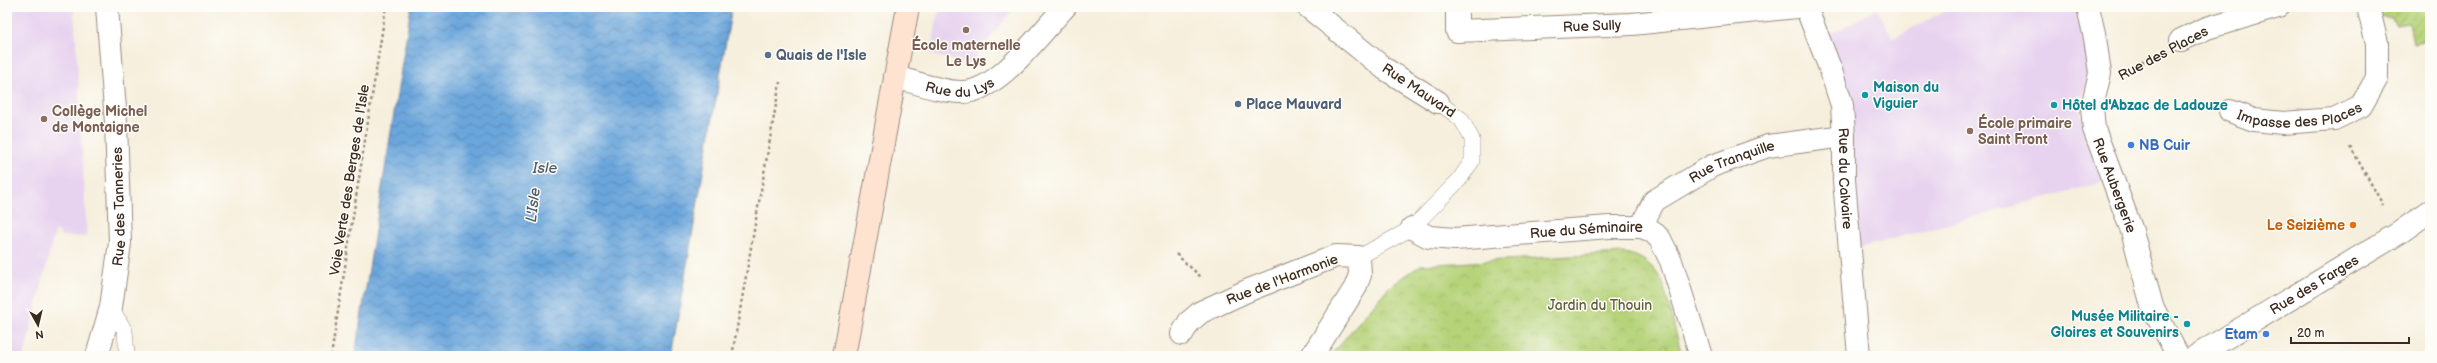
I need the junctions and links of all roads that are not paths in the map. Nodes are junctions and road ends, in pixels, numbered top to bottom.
1 (107, 7) edge
2 (908, 7) edge
3 (1065, 7) edge
4 (1308, 7) edge
5 (1457, 7) edge
6 (1797, 7) edge
7 (1806, 7) edge
8 (2088, 7) edge
9 (2278, 7) edge
10 (2368, 7) edge
11 (2181, 40) road end
12 (895, 77) junction
13 (1438, 102) joint
14 (2230, 111) dead end
15 (1844, 136) junction
16 (2430, 211) edge
17 (1412, 228) junction
18 (1641, 228) junction
19 (1359, 256) junction
20 (111, 307) junction
21 (1182, 334) dead end
22 (98, 356) edge
23 (128, 356) edge
24 (844, 356) edge
25 (1312, 356) edge
26 (1701, 356) edge
27 (1859, 356) edge
28 (2178, 356) edge
29 (2196, 356) edge

1 - 20 street, Rue des Tanneries
2 - 12 main road
3 - 12 street, Rue du Lys
4 - 13 street, Rue Mauvard
5 - 6 street, Rue Sully
7 - 15 street, Rue du Calvaire
8 - 28 street, Rue Aubergerie
9 - 11 street, Rue des Places
10 - 14 street, Impasse des Places
12 - 24 main road
13 - 17 lane, Rue Mauvard
15 - 18 street, Rue Tranquille
15 - 27 street, Rue du Calvaire
16 - 29 street, Rue des Farges
17 - 18 street, Rue du Séminaire
17 - 19 lane, Rue de l'Harmonie
18 - 26 street, Rue du Séminaire
19 - 21 street, Rue de l'Harmonie
19 - 25 street
20 - 22 street, Rue des Tanneries
20 - 23 lane

